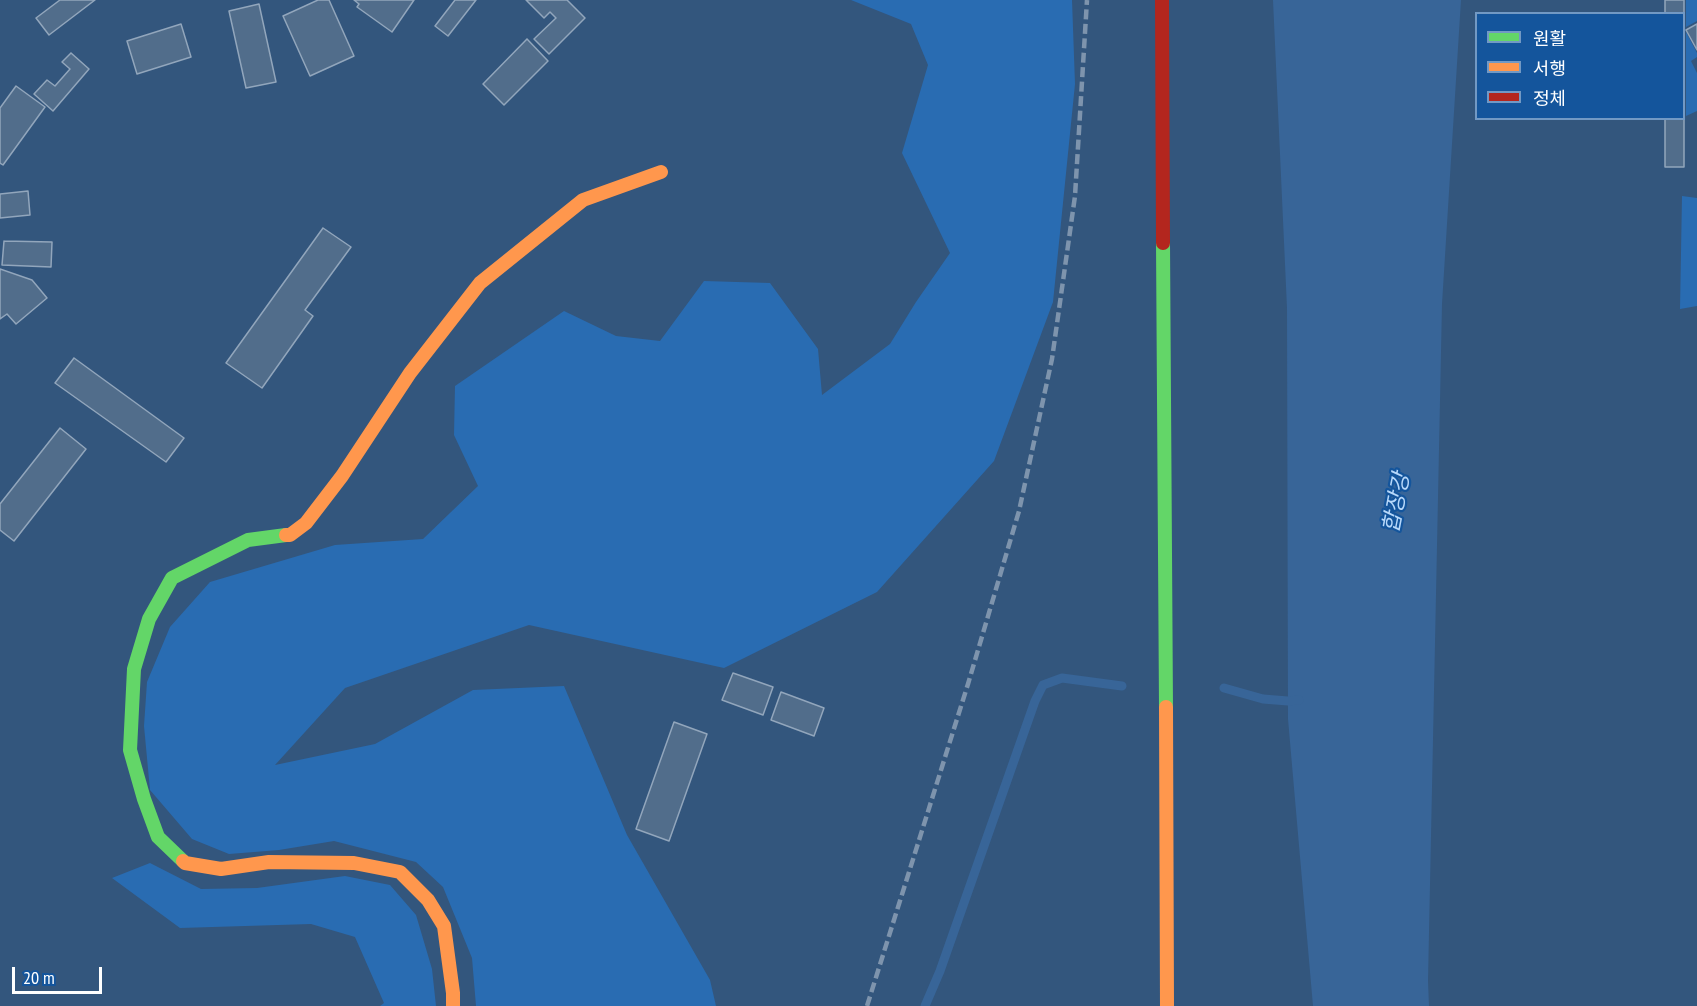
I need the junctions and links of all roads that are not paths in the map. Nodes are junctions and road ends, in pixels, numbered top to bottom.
1 (1162, 0) edge
2 (661, 171) dead end
3 (453, 1006) edge
4 (1167, 1006) edge

1 - 4 street
2 - 3 street

